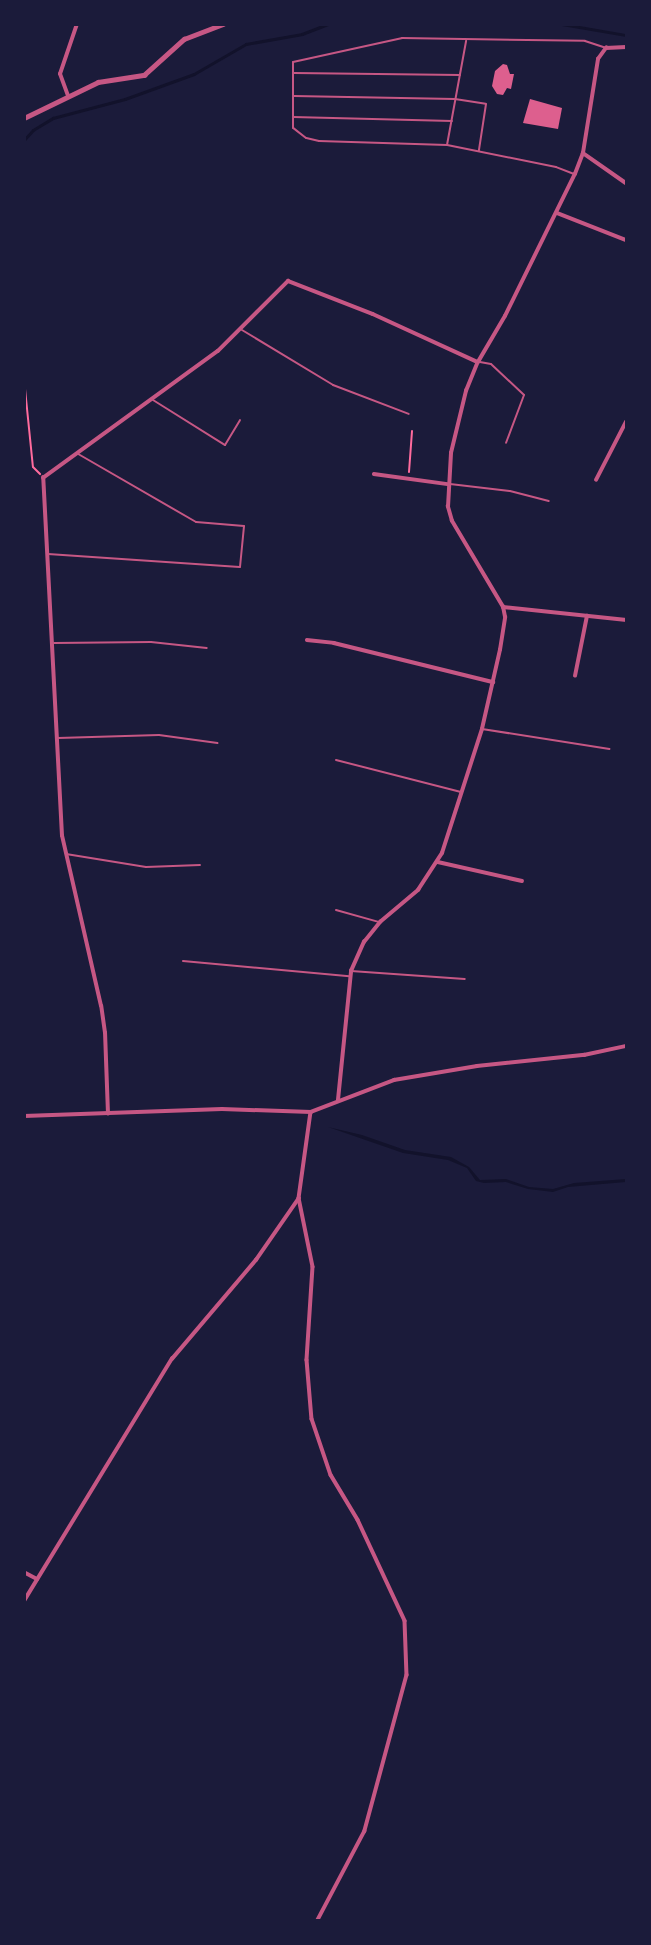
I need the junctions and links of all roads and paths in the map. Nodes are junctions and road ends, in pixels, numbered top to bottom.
1 (77, 24) edge
2 (223, 24) edge
3 (466, 40) junction
4 (626, 47) edge
5 (606, 48) junction
6 (293, 73) junction
7 (460, 75) junction
8 (68, 96) junction
9 (293, 96) junction
10 (455, 99) junction
11 (293, 117) junction
12 (24, 118) edge
13 (452, 121) junction
14 (447, 145) junction
15 (479, 152) junction
16 (583, 153) junction
17 (575, 174) junction
18 (626, 183) edge
19 (557, 213) junction
20 (626, 240) edge
21 (241, 329) junction
22 (478, 362) junction
23 (24, 379) edge
24 (151, 399) junction
25 (409, 414) dead end
26 (240, 420) dead end
27 (626, 422) edge
28 (412, 431) dead end
29 (506, 443) dead end
30 (78, 454) junction
31 (374, 474) dead end
32 (43, 478) junction
33 (408, 478) junction
34 (596, 480) dead end
35 (447, 484) junction
36 (549, 501) dead end
37 (47, 554) junction
38 (503, 607) junction
39 (587, 616) junction
40 (626, 620) edge
41 (307, 640) dead end
42 (52, 643) junction
43 (207, 648) dead end
44 (575, 676) dead end
45 (493, 682) junction
46 (482, 729) junction
47 (58, 738) junction
48 (217, 743) dead end
49 (608, 749) dead end
50 (336, 760) dead end
51 (462, 792) junction
52 (65, 853) junction
53 (438, 862) junction
54 (200, 865) dead end
55 (523, 881) dead end
56 (336, 910) dead end
57 (380, 922) junction
58 (183, 961) dead end
59 (350, 974) junction
60 (465, 979) dead end
61 (626, 1046) edge
62 (338, 1100) junction
63 (311, 1112) junction
64 (108, 1114) junction
65 (24, 1116) edge
66 (299, 1198) junction
67 (24, 1572) edge
68 (37, 1579) junction
69 (24, 1601) edge
70 (318, 1920) edge

1 - 8 street
2 - 8 street
3 - 5 lane
3 - 6 lane
3 - 7 lane
4 - 5 street
5 - 16 street
6 - 7 lane
6 - 9 lane
7 - 10 lane
8 - 12 street
9 - 10 lane
9 - 11 lane
10 - 13 lane
10 - 15 lane
11 - 13 lane
11 - 14 lane
13 - 14 lane
14 - 15 lane
15 - 17 lane
16 - 17 street
16 - 18 street
17 - 19 street
19 - 20 street
19 - 22 street
21 - 22 street
21 - 24 street
21 - 25 lane
22 - 29 lane
22 - 35 street
23 - 32 path
24 - 26 lane
24 - 30 street
27 - 34 street
28 - 33 path
30 - 32 street
30 - 37 lane
31 - 33 street
32 - 37 street
33 - 35 street
35 - 36 lane
35 - 38 street
37 - 42 street
38 - 39 street
38 - 45 street
39 - 40 street
39 - 44 street
41 - 45 street
42 - 43 lane
42 - 47 street
45 - 46 street
46 - 49 lane
46 - 51 street
47 - 48 lane
47 - 52 street
50 - 51 lane
51 - 53 street
52 - 54 lane
52 - 64 street
53 - 55 street
53 - 57 street
56 - 57 lane
57 - 59 street
58 - 59 lane
59 - 60 lane
59 - 62 street
61 - 62 street
62 - 63 street
63 - 64 street
63 - 66 street
64 - 65 street
66 - 68 street
66 - 70 street
67 - 68 street
68 - 69 street

